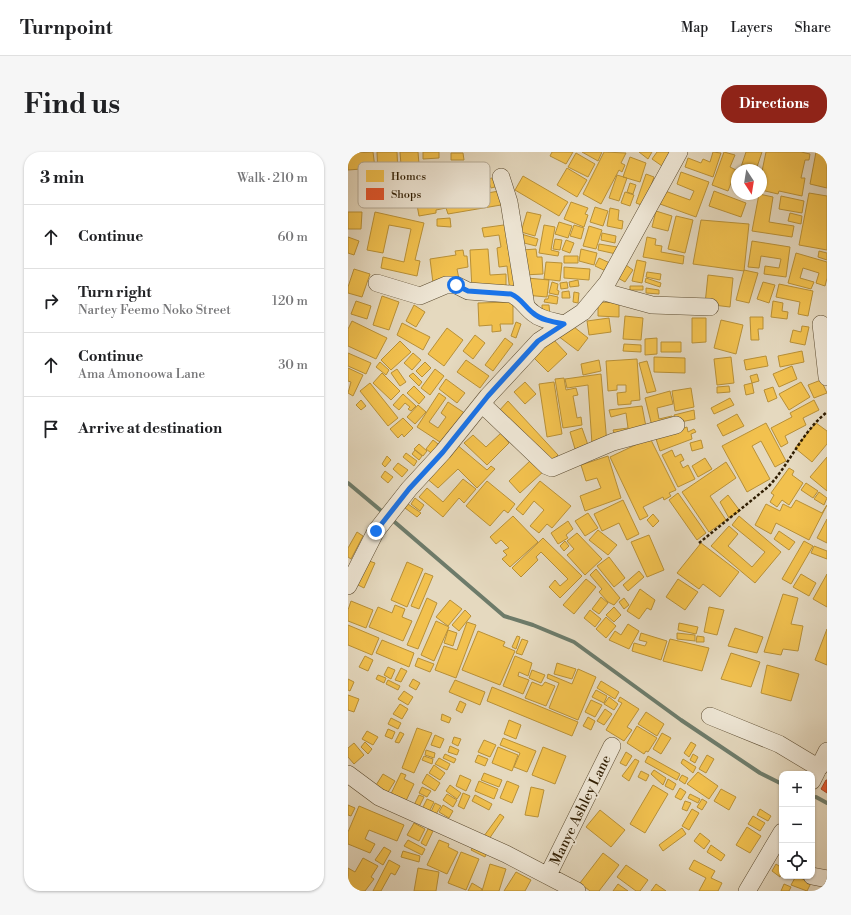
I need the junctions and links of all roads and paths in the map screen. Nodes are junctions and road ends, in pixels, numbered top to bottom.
1 (679, 152) edge
2 (501, 177) dead end
3 (377, 283) dead end
4 (601, 291) junction
5 (526, 306) junction
6 (710, 307) dead end
7 (564, 324) junction
8 (821, 324) dead end
9 (827, 377) edge
10 (482, 404) junction
11 (827, 412) edge
12 (676, 425) dead end
13 (699, 543) dead end
14 (348, 585) edge
15 (710, 716) dead end
16 (612, 746) dead end
17 (827, 751) edge
18 (810, 771) edge
19 (348, 774) edge
20 (815, 775) edge
21 (779, 843) edge
22 (776, 854) edge
23 (548, 875) junction
24 (815, 877) edge
25 (827, 879) edge
26 (578, 891) edge
27 (746, 891) edge

1 - 4 street
2 - 5 street
3 - 5 street
4 - 6 street
4 - 7 street
5 - 7 street
7 - 10 street
8 - 9 street
10 - 12 street
10 - 14 street
11 - 13 path
15 - 18 street
16 - 23 street, Manye Ashley Lane
17 - 20 street
19 - 23 street
21 - 22 street
22 - 27 street
23 - 26 street
24 - 25 street

